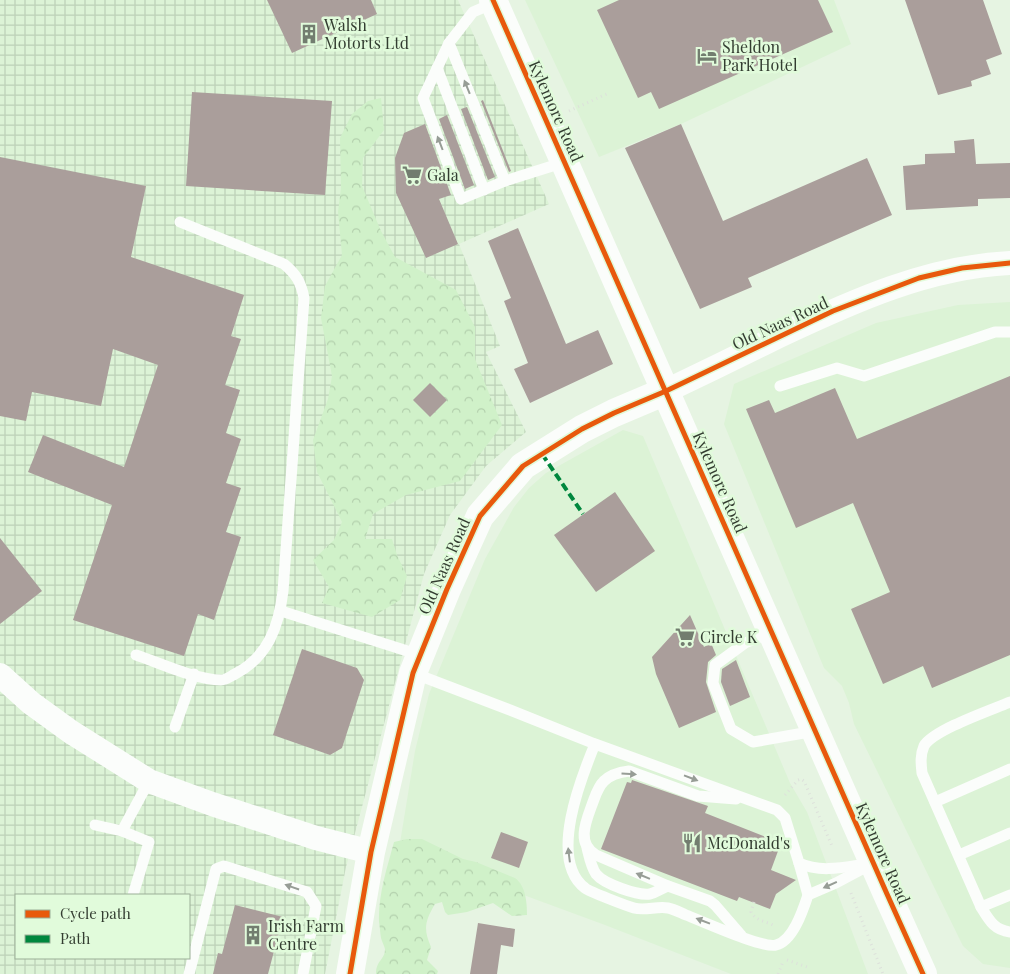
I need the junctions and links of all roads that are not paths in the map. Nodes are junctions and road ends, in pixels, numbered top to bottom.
1 (493, 2) edge
2 (449, 43) junction
3 (437, 68) junction
4 (565, 162) junction
5 (505, 181) junction
6 (484, 190) junction
7 (180, 222) dead end
8 (1010, 263) edge
9 (1010, 332) edge
10 (780, 386) dead end
11 (666, 391) junction
12 (281, 611) junction
13 (772, 632) junction
14 (136, 656) dead end
15 (417, 664) junction
16 (194, 674) junction
17 (0, 675) edge
18 (1010, 702) edge
19 (176, 727) dead end
20 (815, 731) junction
21 (596, 744) junction
22 (1010, 770) edge
23 (149, 780) junction
24 (752, 801) junction
25 (935, 802) junction
26 (95, 825) dead end
27 (122, 831) junction
28 (1010, 833) edge
29 (587, 848) junction
30 (371, 852) junction
31 (959, 855) junction
32 (873, 862) junction
33 (799, 863) junction
34 (668, 886) junction
35 (133, 894) edge
36 (808, 895) junction
37 (1010, 895) edge
38 (981, 907) junction
39 (1010, 932) edge
40 (742, 936) junction
41 (919, 969) edge
42 (188, 974) edge
43 (303, 974) edge
44 (350, 974) edge

1 - 2 lane
1 - 4 main road, Kylemore Road
2 - 3 lane
5 -> 2 lane
3 - 6 lane
6 -> 3 lane
4 - 5 lane
4 - 11 main road, Kylemore Road
5 - 6 lane
7 - 12 lane
8 - 11 street, Old Naas Road
9 - 10 lane
11 - 13 main road, Kylemore Road
11 - 15 main road, Old Naas Road
12 - 15 lane
12 - 16 lane
13 - 20 main road, Kylemore Road
13 - 20 lane
14 - 16 lane
15 - 21 lane
15 - 30 main road, Old Naas Road
16 - 19 lane
17 - 23 street
18 - 25 lane
20 - 32 main road, Kylemore Road
21 -> 24 lane
40 -> 21 lane
22 - 25 lane
23 - 27 lane
23 - 30 street
29 -> 24 lane
24 - 33 lane
25 - 31 lane
26 - 27 lane
27 - 35 lane
28 - 31 lane
34 -> 29 lane
29 - 34 lane
30 - 44 main road, Old Naas Road
31 - 38 lane
32 - 33 lane
32 -> 36 lane
32 - 41 main road, Kylemore Road
33 - 36 lane
34 - 40 lane
36 - 40 lane
37 - 38 lane
38 - 39 lane
43 -> 42 lane

